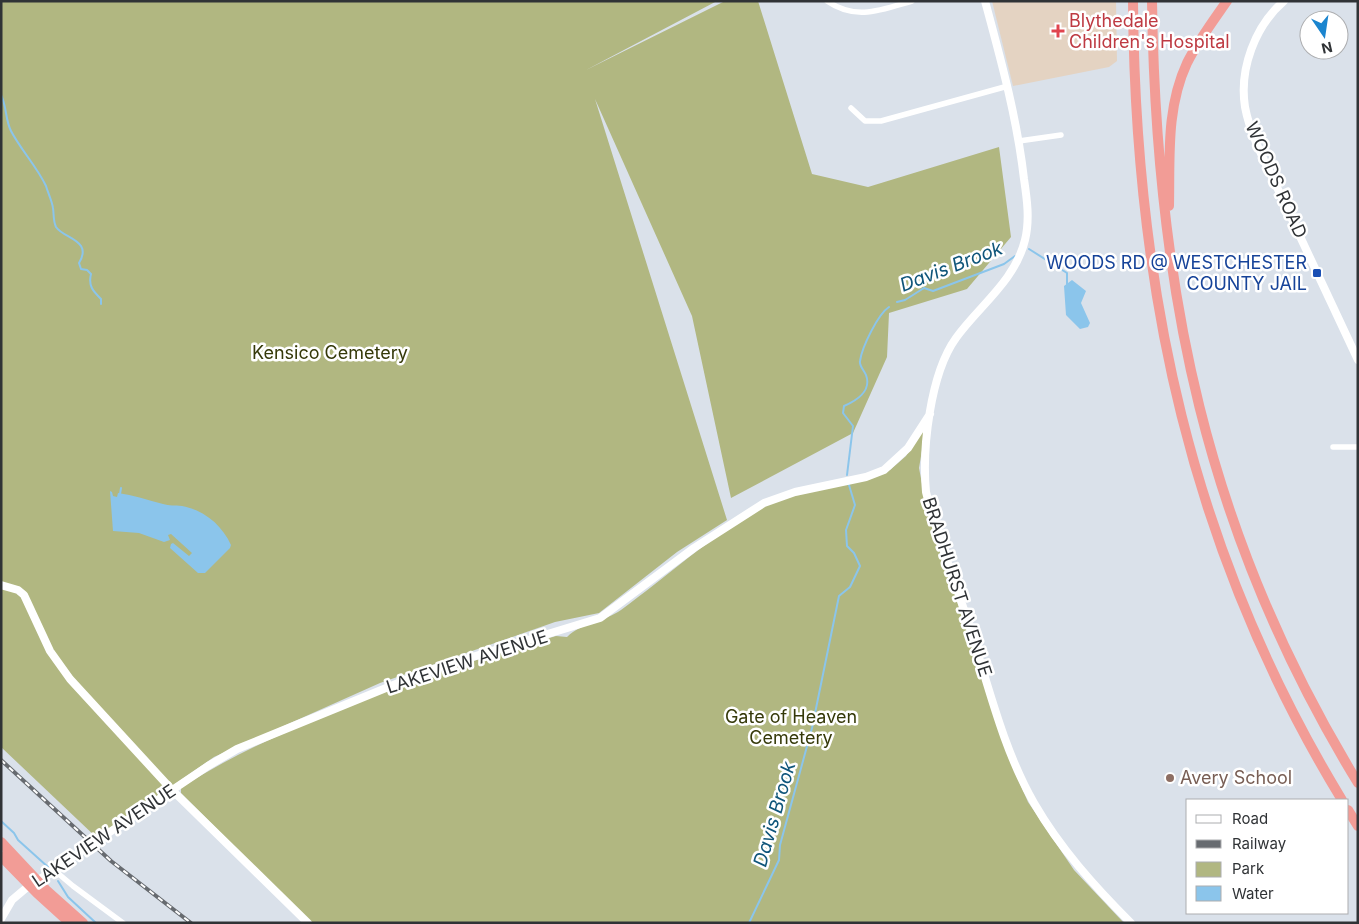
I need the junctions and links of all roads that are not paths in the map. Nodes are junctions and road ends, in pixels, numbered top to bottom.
1 (827, 1) edge
2 (912, 1) edge
3 (985, 1) edge
4 (1131, 1) edge
5 (1152, 1) edge
6 (1227, 1) edge
7 (1284, 1) edge
8 (1008, 86) junction
9 (851, 108) dead end
10 (1061, 136) dead end
11 (1019, 141) junction
12 (1169, 252) junction
13 (1358, 360) edge
14 (930, 414) junction
15 (1333, 447) dead end
16 (1358, 447) edge
17 (1, 585) edge
18 (1358, 783) edge
19 (172, 790) junction
20 (1341, 799) edge
21 (1349, 812) edge
22 (1358, 826) edge
23 (1, 842) edge
24 (1, 856) edge
25 (54, 870) junction
26 (33, 883) junction
27 (4, 903) edge
28 (1, 919) edge
29 (70, 923) edge
30 (84, 923) edge
31 (123, 923) edge
32 (308, 923) edge
33 (1131, 923) edge

1 - 2 street
3 - 8 street, BRADHURST AVENUE
4 - 20 highway
5 - 12 highway
6 - 12 highway
7 - 13 street, WOODS ROAD
8 - 9 street
8 - 11 street, BRADHURST AVENUE
10 - 11 street
11 - 14 street, BRADHURST AVENUE
12 - 18 highway
14 - 19 street, LAKEVIEW AVENUE
14 - 33 street, BRADHURST AVENUE
15 - 16 street
17 - 19 street
19 - 25 street, LAKEVIEW AVENUE
19 - 32 street
21 - 22 highway
23 - 26 highway
24 - 26 highway
25 - 26 street, LAKEVIEW AVENUE
25 - 31 street
26 - 27 street, LAKEVIEW AVENUE
26 - 29 highway
26 - 30 highway
27 - 28 street, LAKEVIEW AVENUE

